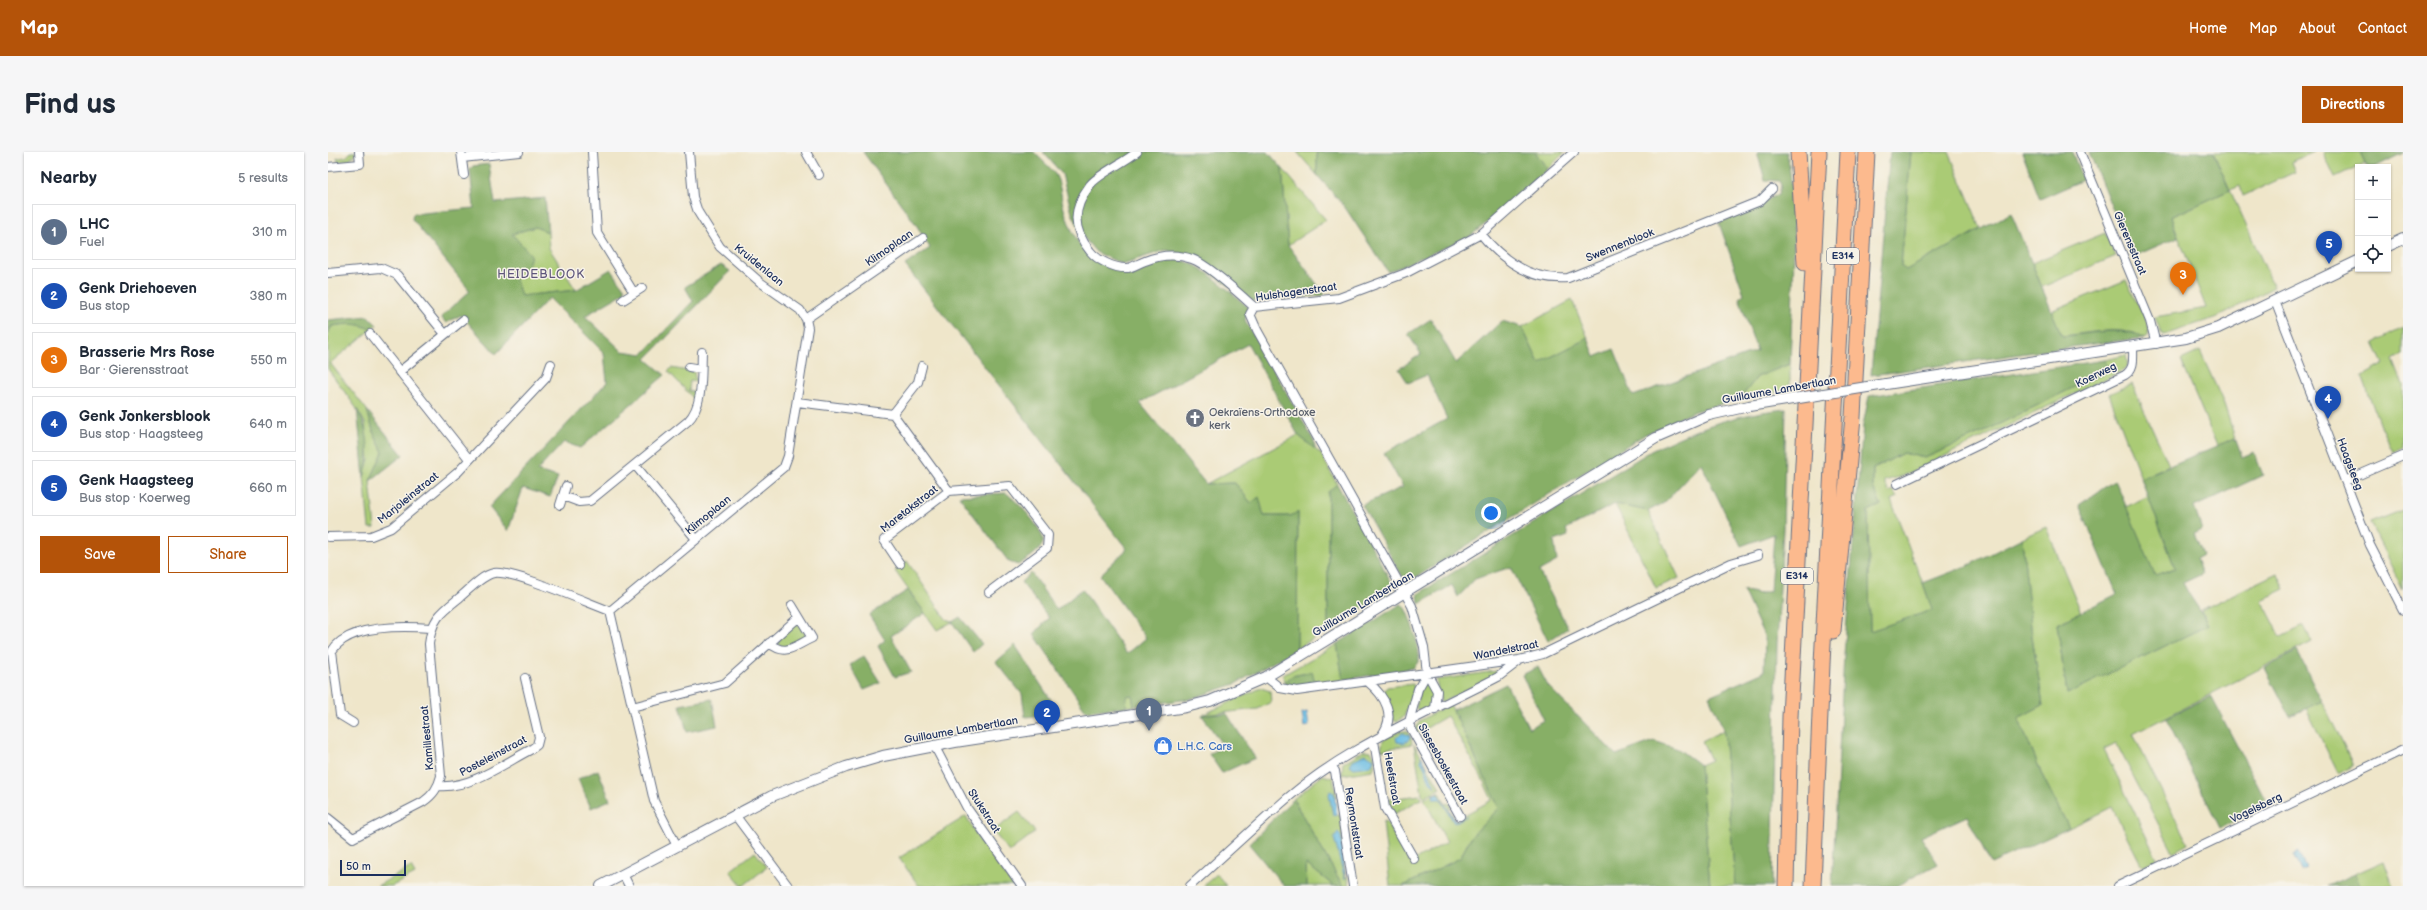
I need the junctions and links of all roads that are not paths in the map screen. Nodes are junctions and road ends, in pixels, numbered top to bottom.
1 (359, 152) edge
2 (519, 152) edge
3 (592, 152) edge
4 (689, 152) edge
5 (806, 152) edge
6 (1137, 152) edge
7 (1574, 152) edge
8 (1798, 152) edge
9 (1819, 152) edge
10 (1848, 152) edge
11 (1867, 152) edge
12 (2080, 152) edge
13 (461, 155) edge
14 (328, 167) edge
15 (464, 175) dead end
16 (819, 175) dead end
17 (1772, 190) dead end
18 (1481, 234) junction
19 (923, 238) dead end
20 (2403, 239) edge
21 (2391, 245) edge
22 (2355, 262) edge
23 (328, 272) edge
24 (642, 288) dead end
25 (1812, 292) junction
26 (634, 293) junction
27 (623, 300) dead end
28 (2275, 301) junction
29 (1254, 307) junction
30 (806, 319) junction
31 (463, 320) dead end
32 (370, 334) dead end
33 (445, 334) junction
34 (2156, 344) junction
35 (2133, 347) junction
36 (702, 352) dead end
37 (551, 364) dead end
38 (922, 366) dead end
39 (689, 367) dead end
40 (701, 369) junction
41 (399, 372) junction
42 (797, 402) junction
43 (893, 414) junction
44 (2403, 456) edge
45 (470, 459) junction
46 (635, 465) junction
47 (2345, 481) junction
48 (1897, 484) dead end
49 (566, 486) dead end
50 (950, 491) junction
51 (563, 496) junction
52 (560, 505) dead end
53 (328, 538) edge
54 (696, 539) junction
55 (1758, 555) dead end
56 (900, 564) dead end
57 (989, 592) dead end
58 (1405, 592) junction
59 (792, 605) dead end
60 (2403, 610) edge
61 (610, 611) junction
62 (799, 617) junction
63 (431, 628) junction
64 (769, 643) junction
65 (1519, 660) junction
66 (1822, 664) junction
67 (1427, 673) junction
68 (1266, 676) junction
69 (525, 678) dead end
70 (1368, 682) junction
71 (632, 707) junction
72 (1436, 709) junction
73 (353, 723) dead end
74 (1408, 723) junction
75 (1377, 739) junction
76 (934, 745) junction
77 (2403, 750) edge
78 (1331, 766) junction
79 (438, 786) junction
80 (735, 815) junction
81 (1460, 816) dead end
82 (328, 818) edge
83 (677, 846) junction
84 (1414, 859) dead end
85 (623, 874) junction
86 (601, 886) edge
87 (629, 886) edge
88 (788, 886) edge
89 (1022, 886) edge
90 (1190, 886) edge
91 (1353, 886) edge
92 (1786, 886) edge
93 (1813, 886) edge
94 (2118, 886) edge

1 - 14 street
2 - 13 street
3 - 26 street
4 - 30 street, Kruidenlaan
5 - 16 street
6 - 29 street
7 - 18 street, Hulshagenstraat
8 - 25 highway
9 - 25 highway, E314
10 - 66 highway, E314
11 - 66 highway
12 - 34 street, Gierensstraat
13 - 15 street
17 - 18 street, Swennenblook
18 - 29 street, Hulshagenstraat
19 - 30 street, Klimoplaan
20 - 21 street
22 - 28 street
23 - 33 street
24 - 26 street
25 - 92 highway, E314
26 - 27 street
28 - 34 street
28 - 47 street, Haagsteeg
29 - 58 street, Hulshagenstraat
30 - 42 street, Klimoplaan
31 - 33 street
32 - 41 street
33 - 41 street
34 - 35 street
35 - 48 street, Koerweg
35 - 58 street, Guillaume Lambertlaan, bridge
36 - 40 street
37 - 45 street, Marjoleinstraat
38 - 43 street
39 - 40 street
40 - 46 street
41 - 45 street
42 - 43 street
42 - 54 street, Klimoplaan
43 - 50 street, Maretakstraat
44 - 47 street
45 - 53 street, Marjoleinstraat
46 - 51 street
46 - 54 street
47 - 60 street, Haagsteeg
49 - 51 street
50 - 56 street, Maretakstraat
50 - 57 street, Maretakstraat
51 - 52 street
54 - 61 street, Klimoplaan
55 - 65 street, Wandelstraat
58 - 67 street
58 - 68 street, Guillaume Lambertlaan
59 - 62 street
61 - 63 street, Kamillestraat
61 - 71 street
62 - 64 street
62 - 64 street
63 - 73 street
63 - 79 street, Kamillestraat
64 - 71 street
65 - 67 street, Wandelstraat
65 - 72 street
66 - 93 highway, E314
67 - 70 street, Wandelstraat
67 - 72 street
67 - 74 street
68 - 70 street, Wandelstraat
68 - 76 street, Guillaume Lambertlaan
69 - 79 street, Posteleinstraat
70 - 75 street
71 - 83 street
72 - 74 street
74 - 75 street
74 - 81 street, Sissesboskestraat
75 - 78 street
75 - 84 street, Heefstraat
76 - 80 street, Guillaume Lambertlaan
76 - 89 street, Stukstraat
77 - 94 street, Vogelsberg
78 - 90 street
78 - 91 street, Reymontstraat
79 - 82 street
80 - 83 street, Guillaume Lambertlaan
80 - 88 street
83 - 85 street, Guillaume Lambertlaan
85 - 86 street, Guillaume Lambertlaan
85 - 87 street

